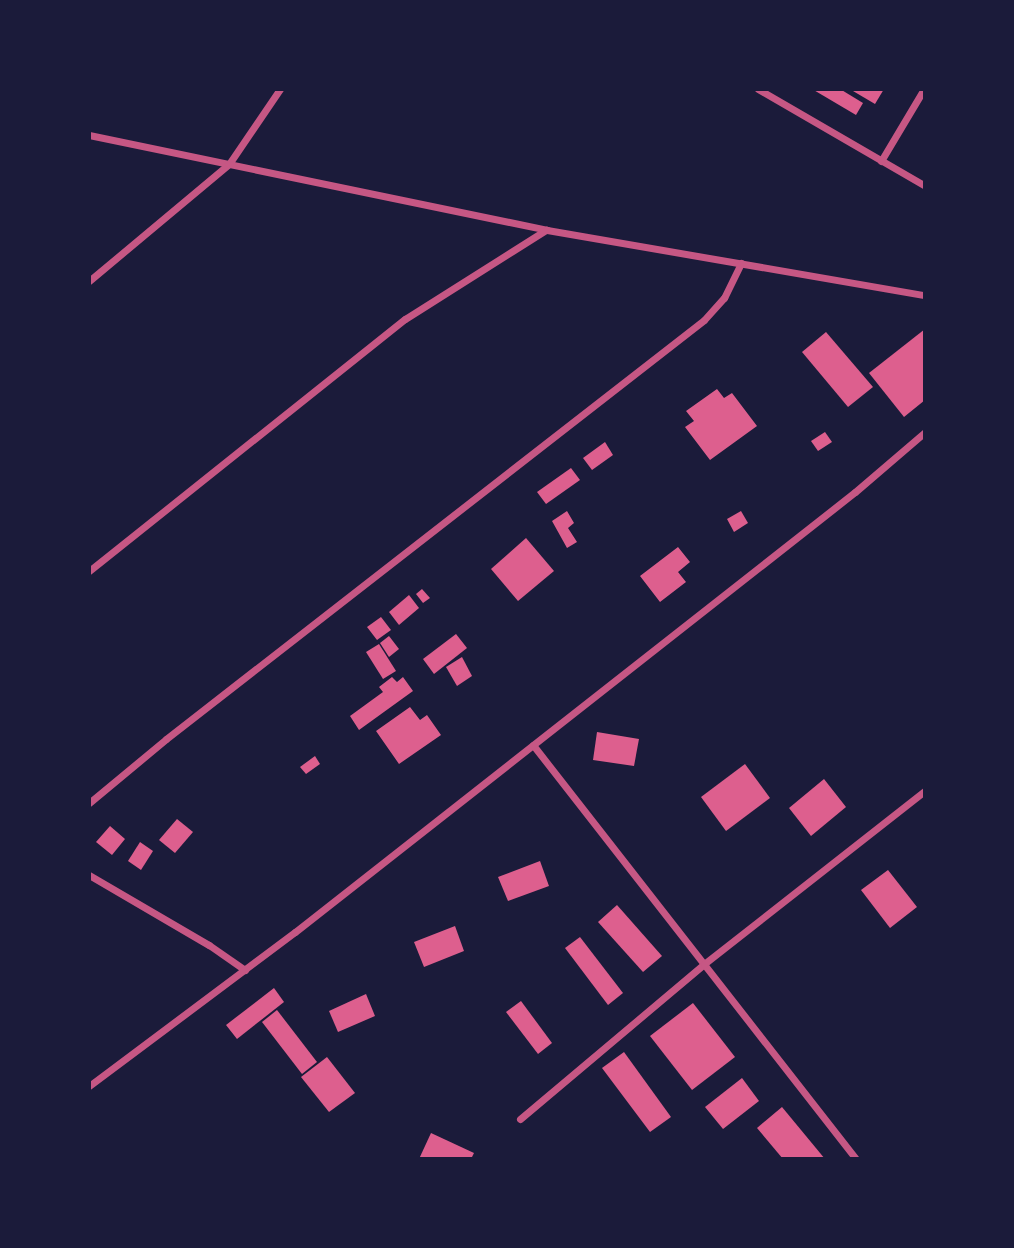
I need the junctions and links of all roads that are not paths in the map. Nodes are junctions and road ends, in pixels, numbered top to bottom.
1 (280, 89) edge
2 (758, 89) edge
3 (924, 89) edge
4 (89, 135) edge
5 (880, 161) junction
6 (229, 164) junction
7 (925, 186) edge
8 (547, 230) junction
9 (741, 263) junction
10 (89, 281) edge
11 (925, 296) edge
12 (925, 432) edge
13 (89, 571) edge
14 (533, 745) junction
15 (925, 791) edge
16 (89, 803) edge
17 (89, 875) edge
18 (704, 964) junction
19 (245, 970) junction
20 (89, 1086) edge
21 (520, 1119) dead end
22 (856, 1159) edge

1 - 6 street
2 - 5 street
3 - 5 street
4 - 6 street
5 - 7 street
6 - 8 street
6 - 10 street
8 - 9 street
8 - 13 street
9 - 11 street
9 - 16 street
12 - 14 street
14 - 18 street
14 - 19 street
15 - 18 street
17 - 19 street
18 - 21 street
18 - 22 street
19 - 20 street

